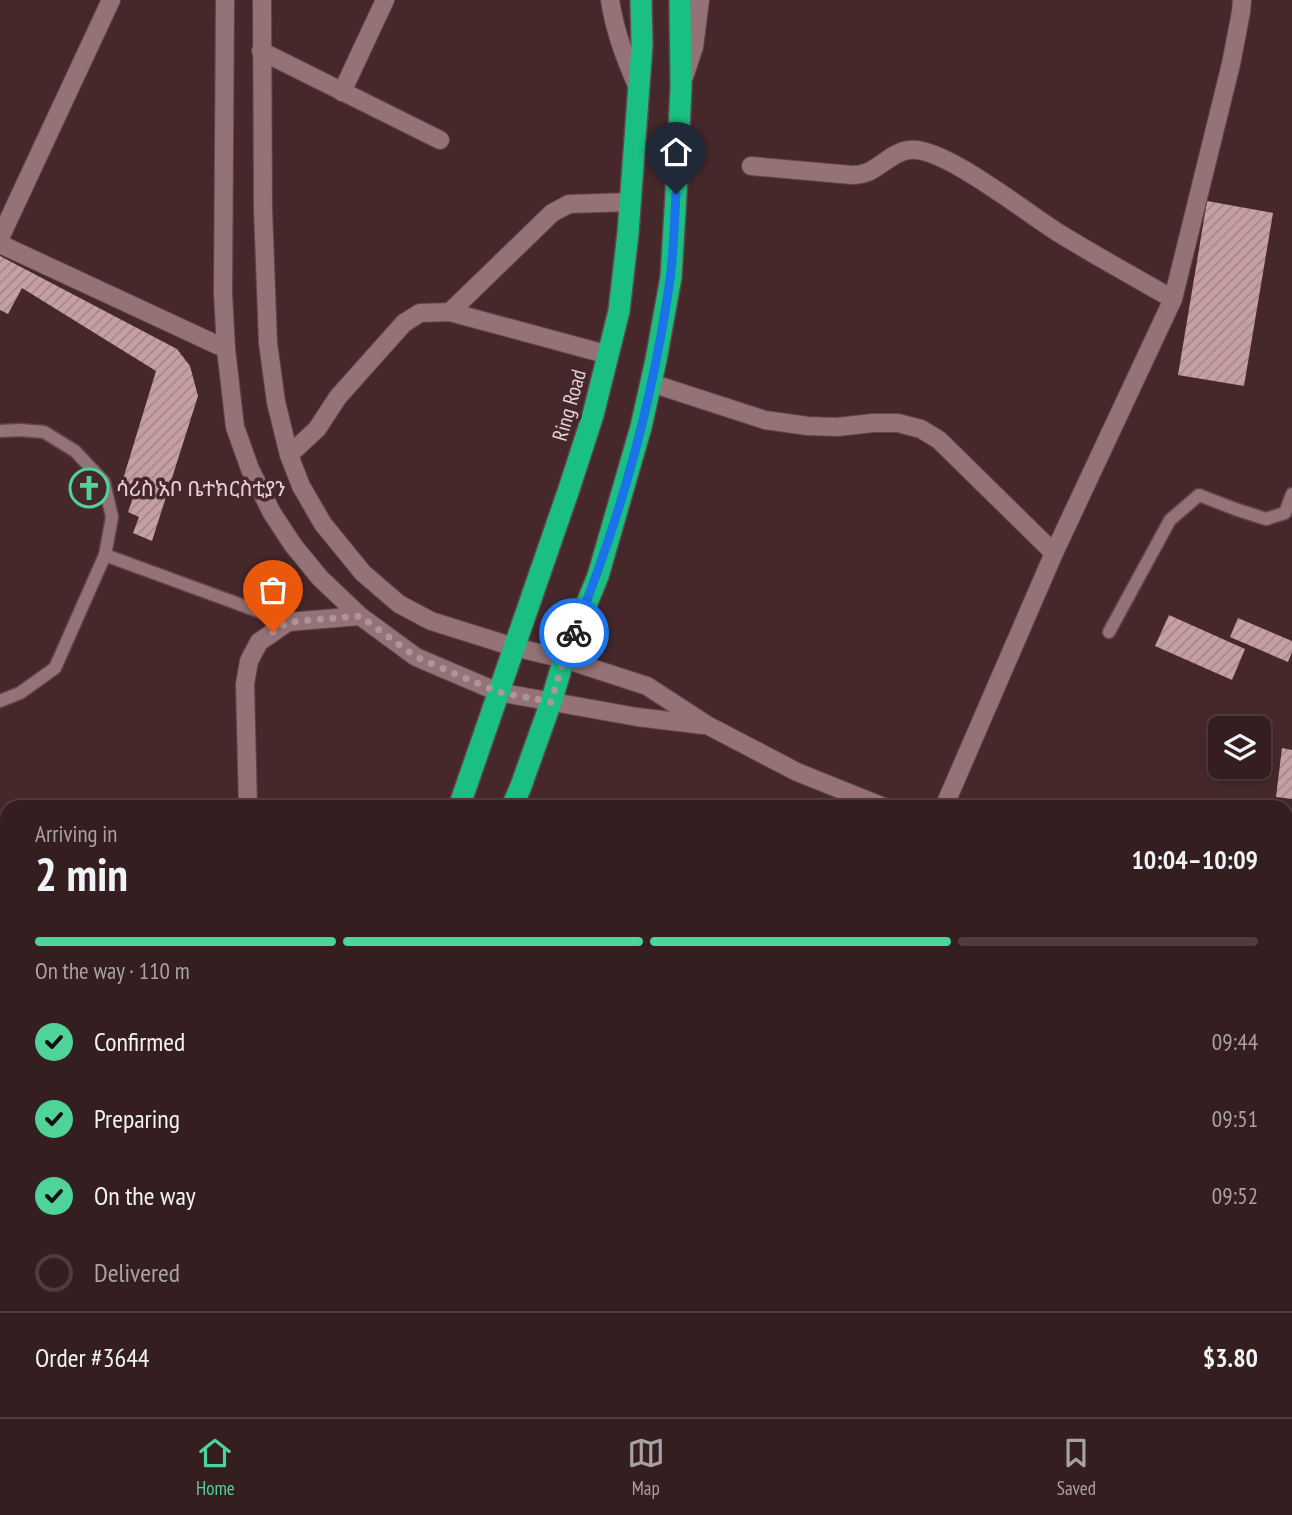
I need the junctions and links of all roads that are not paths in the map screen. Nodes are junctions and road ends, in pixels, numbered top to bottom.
1 (111, 0) edge
2 (225, 0) edge
3 (261, 0) edge
4 (385, 0) edge
5 (610, 0) edge
6 (641, 0) edge
7 (680, 0) edge
8 (700, 0) edge
9 (1242, 0) edge
10 (261, 51) junction
11 (681, 87) junction
12 (638, 88) junction
13 (342, 92) junction
14 (440, 140) dead end
15 (751, 166) dead end
16 (631, 202) junction
17 (0, 238) edge
18 (0, 244) edge
19 (1173, 299) junction
20 (450, 312) junction
21 (226, 349) junction
22 (609, 355) junction
23 (651, 383) junction
24 (0, 431) edge
25 (289, 456) junction
26 (1292, 494) edge
27 (1054, 553) junction
28 (105, 555) junction
29 (360, 616) junction
30 (288, 622) junction
31 (1109, 632) dead end
32 (514, 647) junction
33 (564, 659) junction
34 (498, 692) junction
35 (0, 701) edge
36 (551, 702) junction
37 (706, 725) junction
38 (248, 800) edge
39 (461, 800) edge
40 (515, 800) edge
41 (867, 800) edge
42 (947, 800) edge

1 - 17 street
2 - 21 street
3 - 10 street
4 - 13 street
5 - 12 street
6 - 12 highway, Ring Road
7 - 11 highway
8 - 11 street
9 - 19 street
10 - 13 street
10 - 25 street
11 - 23 highway
12 - 16 highway, Ring Road
13 - 14 street
15 - 19 street
16 - 20 street
16 - 22 highway, Ring Road
18 - 21 street
19 - 27 street
20 - 22 street
20 - 25 street
21 - 29 street
22 - 32 highway, Ring Road
23 - 27 street
23 - 33 highway
24 - 28 lane
25 - 32 street
26 - 31 lane
27 - 42 street
28 - 30 lane
28 - 35 lane
29 - 30 street
29 - 34 street
30 - 38 street
32 - 33 street
32 - 34 highway, Ring Road
33 - 36 highway
33 - 37 street
34 - 36 street
34 - 39 highway, Ring Road
36 - 37 street
36 - 40 highway
37 - 41 street

